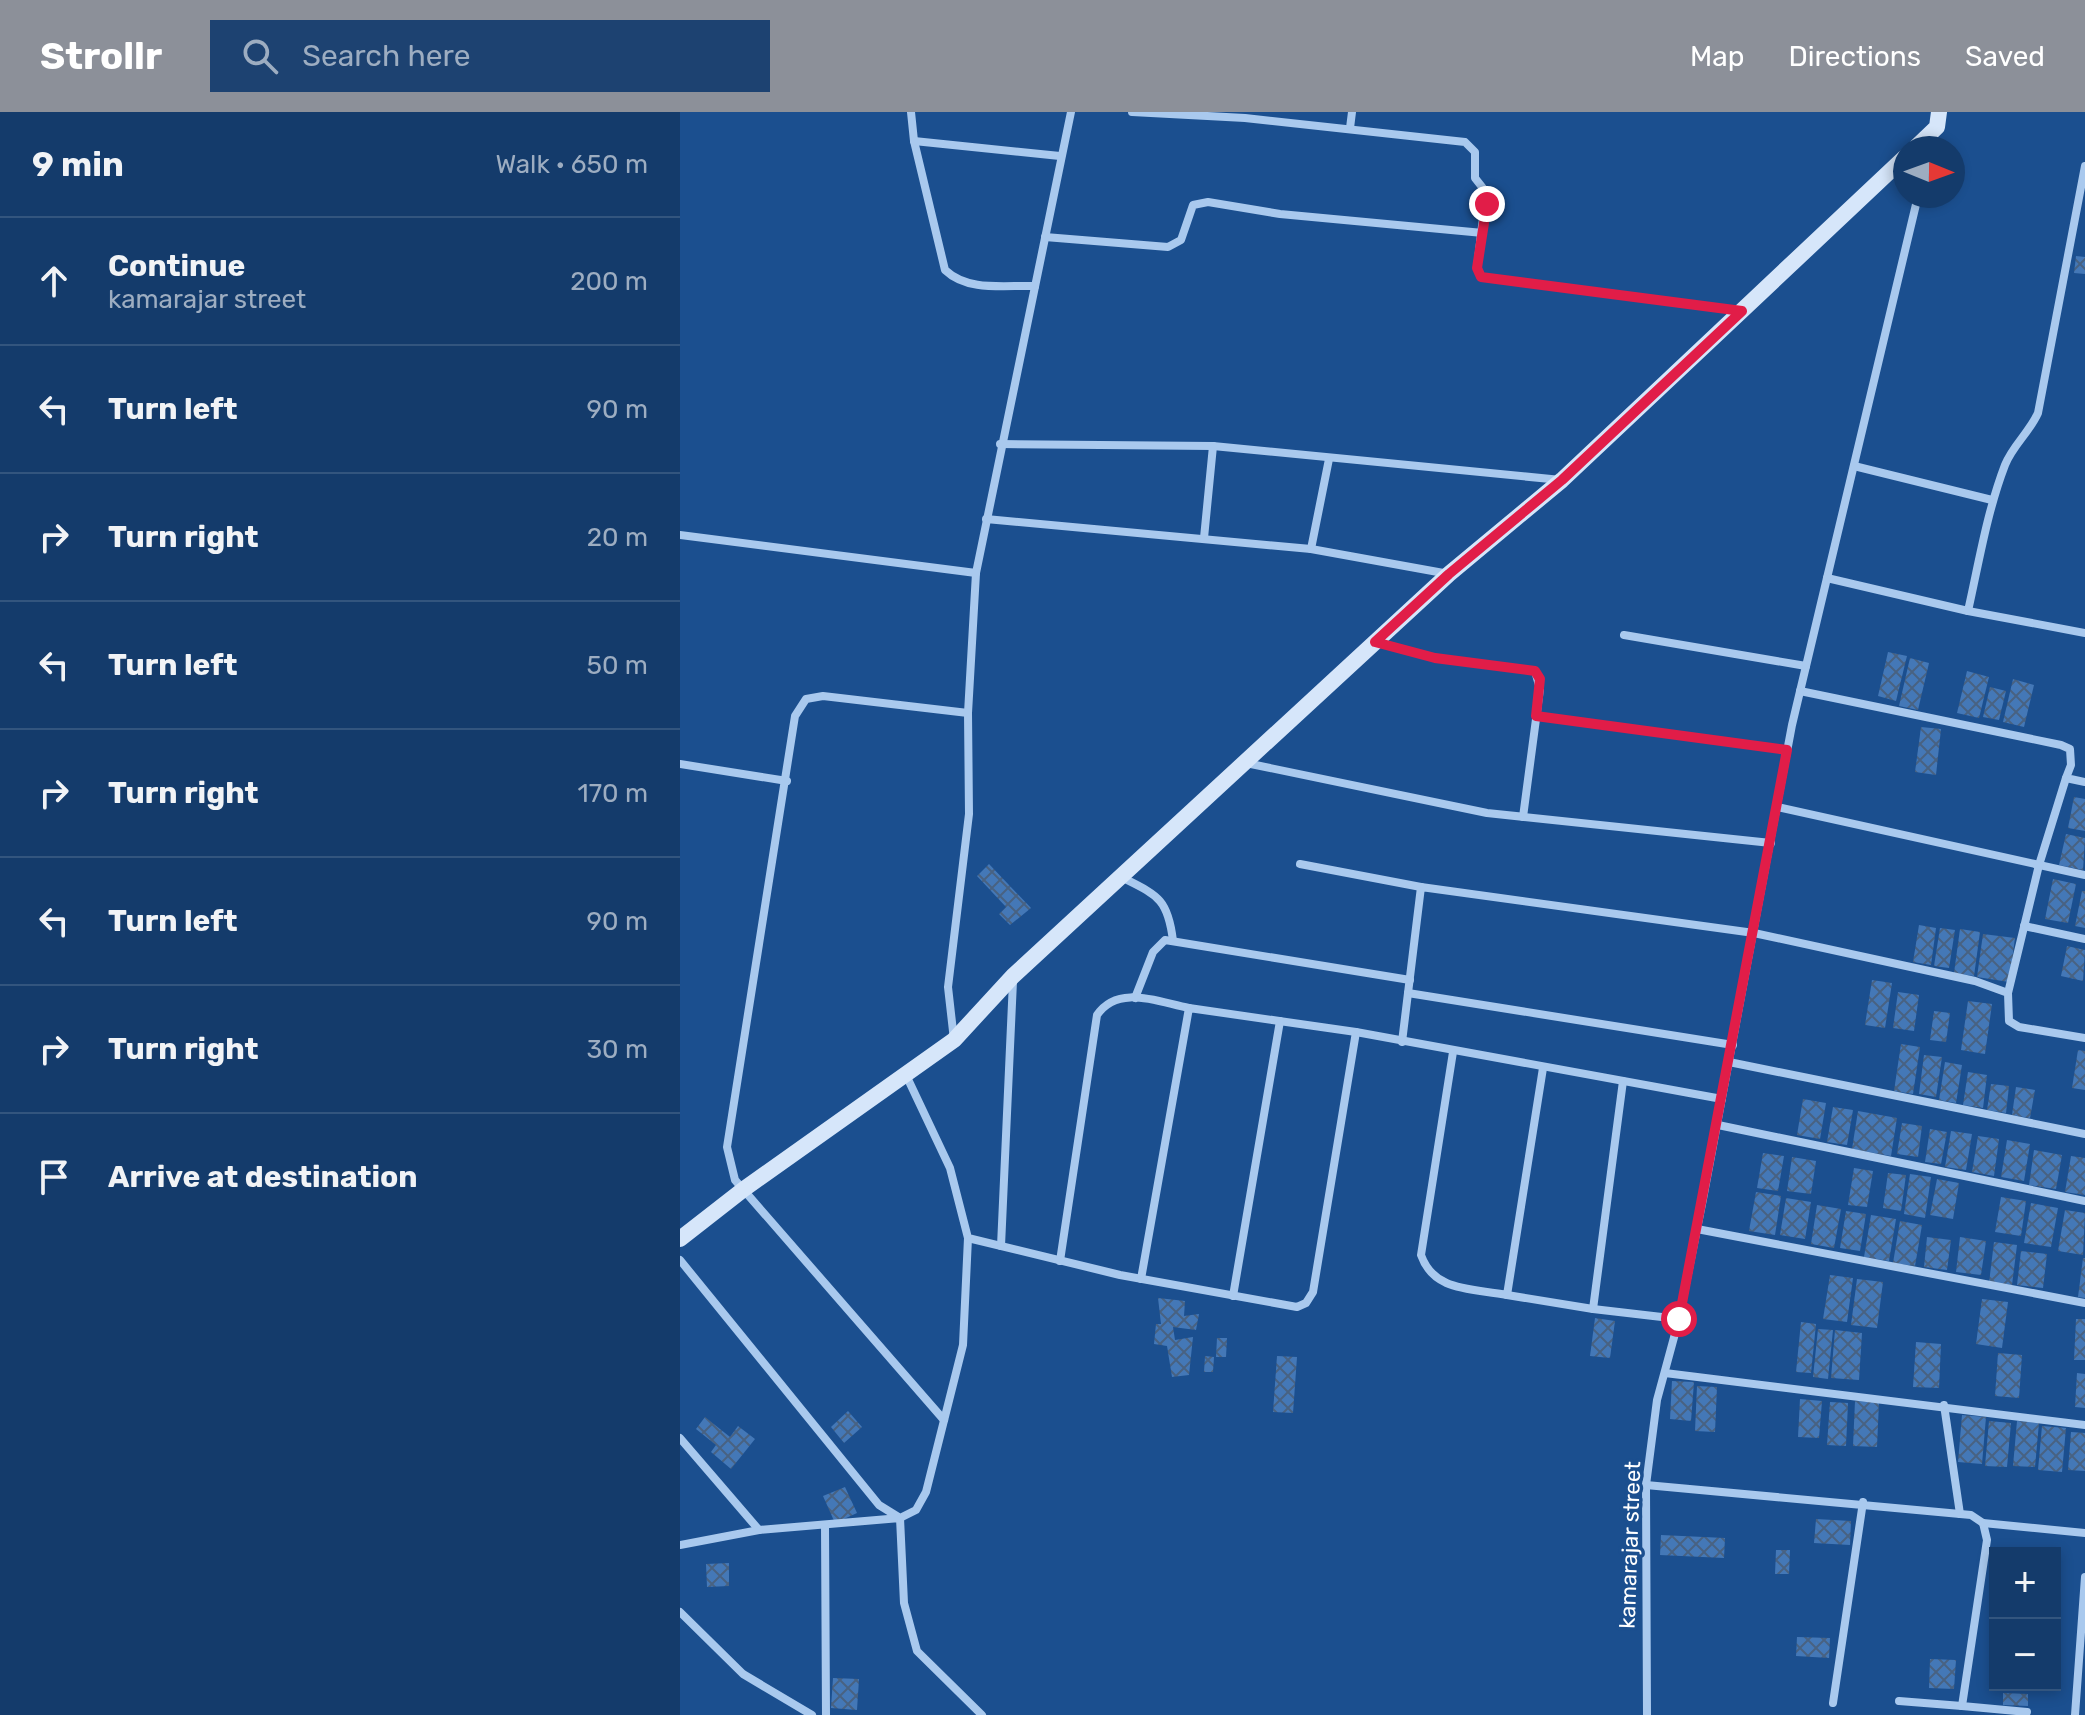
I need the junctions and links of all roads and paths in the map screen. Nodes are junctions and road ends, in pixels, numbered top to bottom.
1 (911, 112) edge
2 (1071, 112) edge
3 (1132, 112) edge
4 (1352, 112) edge
5 (1938, 120) edge
6 (1350, 128) junction
7 (1925, 136) edge
8 (914, 141) junction
9 (1060, 156) junction
10 (2085, 166) edge
11 (1893, 168) edge
12 (1915, 208) edge
13 (1483, 233) junction
14 (1045, 237) junction
15 (1035, 286) junction
16 (1742, 311) junction
17 (1000, 444) junction
18 (1213, 446) junction
19 (1329, 459) junction
20 (1854, 466) junction
21 (1562, 480) junction
22 (1992, 500) junction
23 (986, 519) junction
24 (680, 535) edge
25 (1204, 538) junction
26 (1311, 549) junction
27 (976, 573) junction
28 (1449, 574) junction
29 (1827, 578) junction
30 (1968, 611) junction
31 (2085, 633) edge
32 (1624, 635) dead end
33 (1375, 642) junction
34 (1806, 666) junction
35 (1800, 691) junction
36 (968, 713) junction
37 (1536, 716) junction
38 (1787, 750) junction
39 (1243, 762) junction
40 (680, 764) edge
41 (2066, 778) junction
42 (787, 781) junction
43 (2085, 782) edge
44 (1777, 807) junction
45 (1523, 817) junction
46 (1771, 843) junction
47 (1300, 864) dead end
48 (2039, 865) junction
49 (2085, 875) edge
50 (1120, 877) junction
51 (1421, 887) junction
52 (2024, 926) junction
53 (1754, 933) junction
54 (2085, 939) edge
55 (1173, 941) junction
56 (1013, 976) junction
57 (1410, 980) junction
58 (1408, 993) junction
59 (2008, 993) junction
60 (1135, 998) junction
61 (1189, 1008) junction
62 (1280, 1021) junction
63 (1356, 1032) junction
64 (2085, 1038) edge
65 (954, 1040) junction
66 (1402, 1042) junction
67 (1733, 1045) junction
68 (1453, 1052) junction
69 (1729, 1062) junction
70 (1543, 1068) junction
71 (906, 1075) junction
72 (1623, 1081) junction
73 (1722, 1099) junction
74 (1718, 1125) junction
75 (2085, 1134) edge
76 (744, 1189) junction
77 (2085, 1201) edge
78 (1697, 1229) junction
79 (968, 1238) junction
80 (680, 1239) edge
81 (1001, 1246) junction
82 (680, 1260) edge
83 (1060, 1261) junction
84 (1141, 1279) junction
85 (1507, 1295) junction
86 (1233, 1296) junction
87 (2085, 1303) edge
88 (1593, 1309) junction
89 (1679, 1319) junction
90 (1665, 1373) junction
91 (1944, 1405) junction
92 (944, 1420) junction
93 (2085, 1425) edge
94 (680, 1438) edge
95 (1646, 1485) junction
96 (1863, 1502) junction
97 (1960, 1514) junction
98 (900, 1518) junction
99 (1983, 1523) junction
100 (825, 1525) junction
101 (759, 1530) junction
102 (2085, 1533) edge
103 (680, 1545) edge
104 (2085, 1577) edge
105 (680, 1612) edge
106 (1899, 1701) dead end
107 (1833, 1703) dead end
108 (1962, 1706) junction
109 (2027, 1712) dead end
110 (812, 1715) edge
111 (826, 1715) edge
112 (982, 1715) edge
113 (1647, 1715) edge
114 (2075, 1715) edge

1 - 8 street
2 - 9 street
3 - 6 street
4 - 6 street
5 - 7 main road
6 - 13 street
8 - 9 street
8 - 15 street
9 - 14 street
10 - 22 street
11 - 16 main road
12 - 20 street, kamarajar street
13 - 14 street
13 - 16 street
14 - 15 street
15 - 17 street
16 - 21 main road
17 - 18 street
17 - 23 street
18 - 19 street
18 - 25 street
19 - 21 street
19 - 26 street
20 - 22 street
20 - 29 street, kamarajar street
21 - 28 main road
22 - 30 street
23 - 25 street
23 - 27 street
24 - 27 street
25 - 26 street
26 - 28 street
27 - 36 street
28 - 33 main road
29 - 30 street
29 - 34 street, kamarajar street
30 - 31 street
32 - 34 street
33 - 37 street
33 - 39 main road
34 - 35 street, kamarajar street
35 - 38 street, kamarajar street
35 - 41 street
36 - 42 street
36 - 65 street
37 - 38 street
37 - 45 street
38 - 44 street, kamarajar street
39 - 45 street
39 - 50 main road
40 - 42 street
41 - 43 street
41 - 48 street
42 - 76 street
44 - 46 street, kamarajar street
44 - 48 street
45 - 46 street
46 - 53 street, kamarajar street
47 - 51 street
48 - 49 street
48 - 52 street
50 - 55 street
50 - 56 main road
51 - 53 street
51 - 57 street
52 - 54 street
52 - 59 street
53 - 59 street
53 - 67 street, kamarajar street
55 - 57 street
55 - 60 street
56 - 65 main road
56 - 81 street
57 - 58 street
58 - 66 street
58 - 67 street
59 - 64 street
60 - 61 street
60 - 83 street
61 - 62 street
61 - 84 street
62 - 63 street
62 - 86 street
63 - 66 street
63 - 86 street
65 - 71 main road
66 - 68 street
67 - 69 street, kamarajar street
68 - 70 street
68 - 85 street
69 - 73 street, kamarajar street
69 - 75 street
70 - 72 street
70 - 85 street
71 - 76 main road
71 - 79 street
72 - 73 street
72 - 88 street
73 - 74 street, kamarajar street
74 - 77 street
74 - 78 street, kamarajar street
76 - 80 main road
76 - 92 street
78 - 87 street
78 - 89 street, kamarajar street
79 - 81 street
79 - 92 street
81 - 83 street
82 - 98 street
83 - 84 street
84 - 86 street
85 - 88 street
88 - 89 street
89 - 90 street, kamarajar street
90 - 91 street
90 - 95 street, kamarajar street
91 - 93 street
91 - 97 street
92 - 98 street
94 - 101 street
95 - 96 street
95 - 113 street, kamarajar street
96 - 97 street
96 - 107 street
97 - 99 street
98 - 100 street
98 - 112 street
99 - 102 street
99 - 108 street
100 - 101 street
100 - 111 street
101 - 103 street
104 - 114 street
105 - 110 street
106 - 108 street
108 - 109 street

